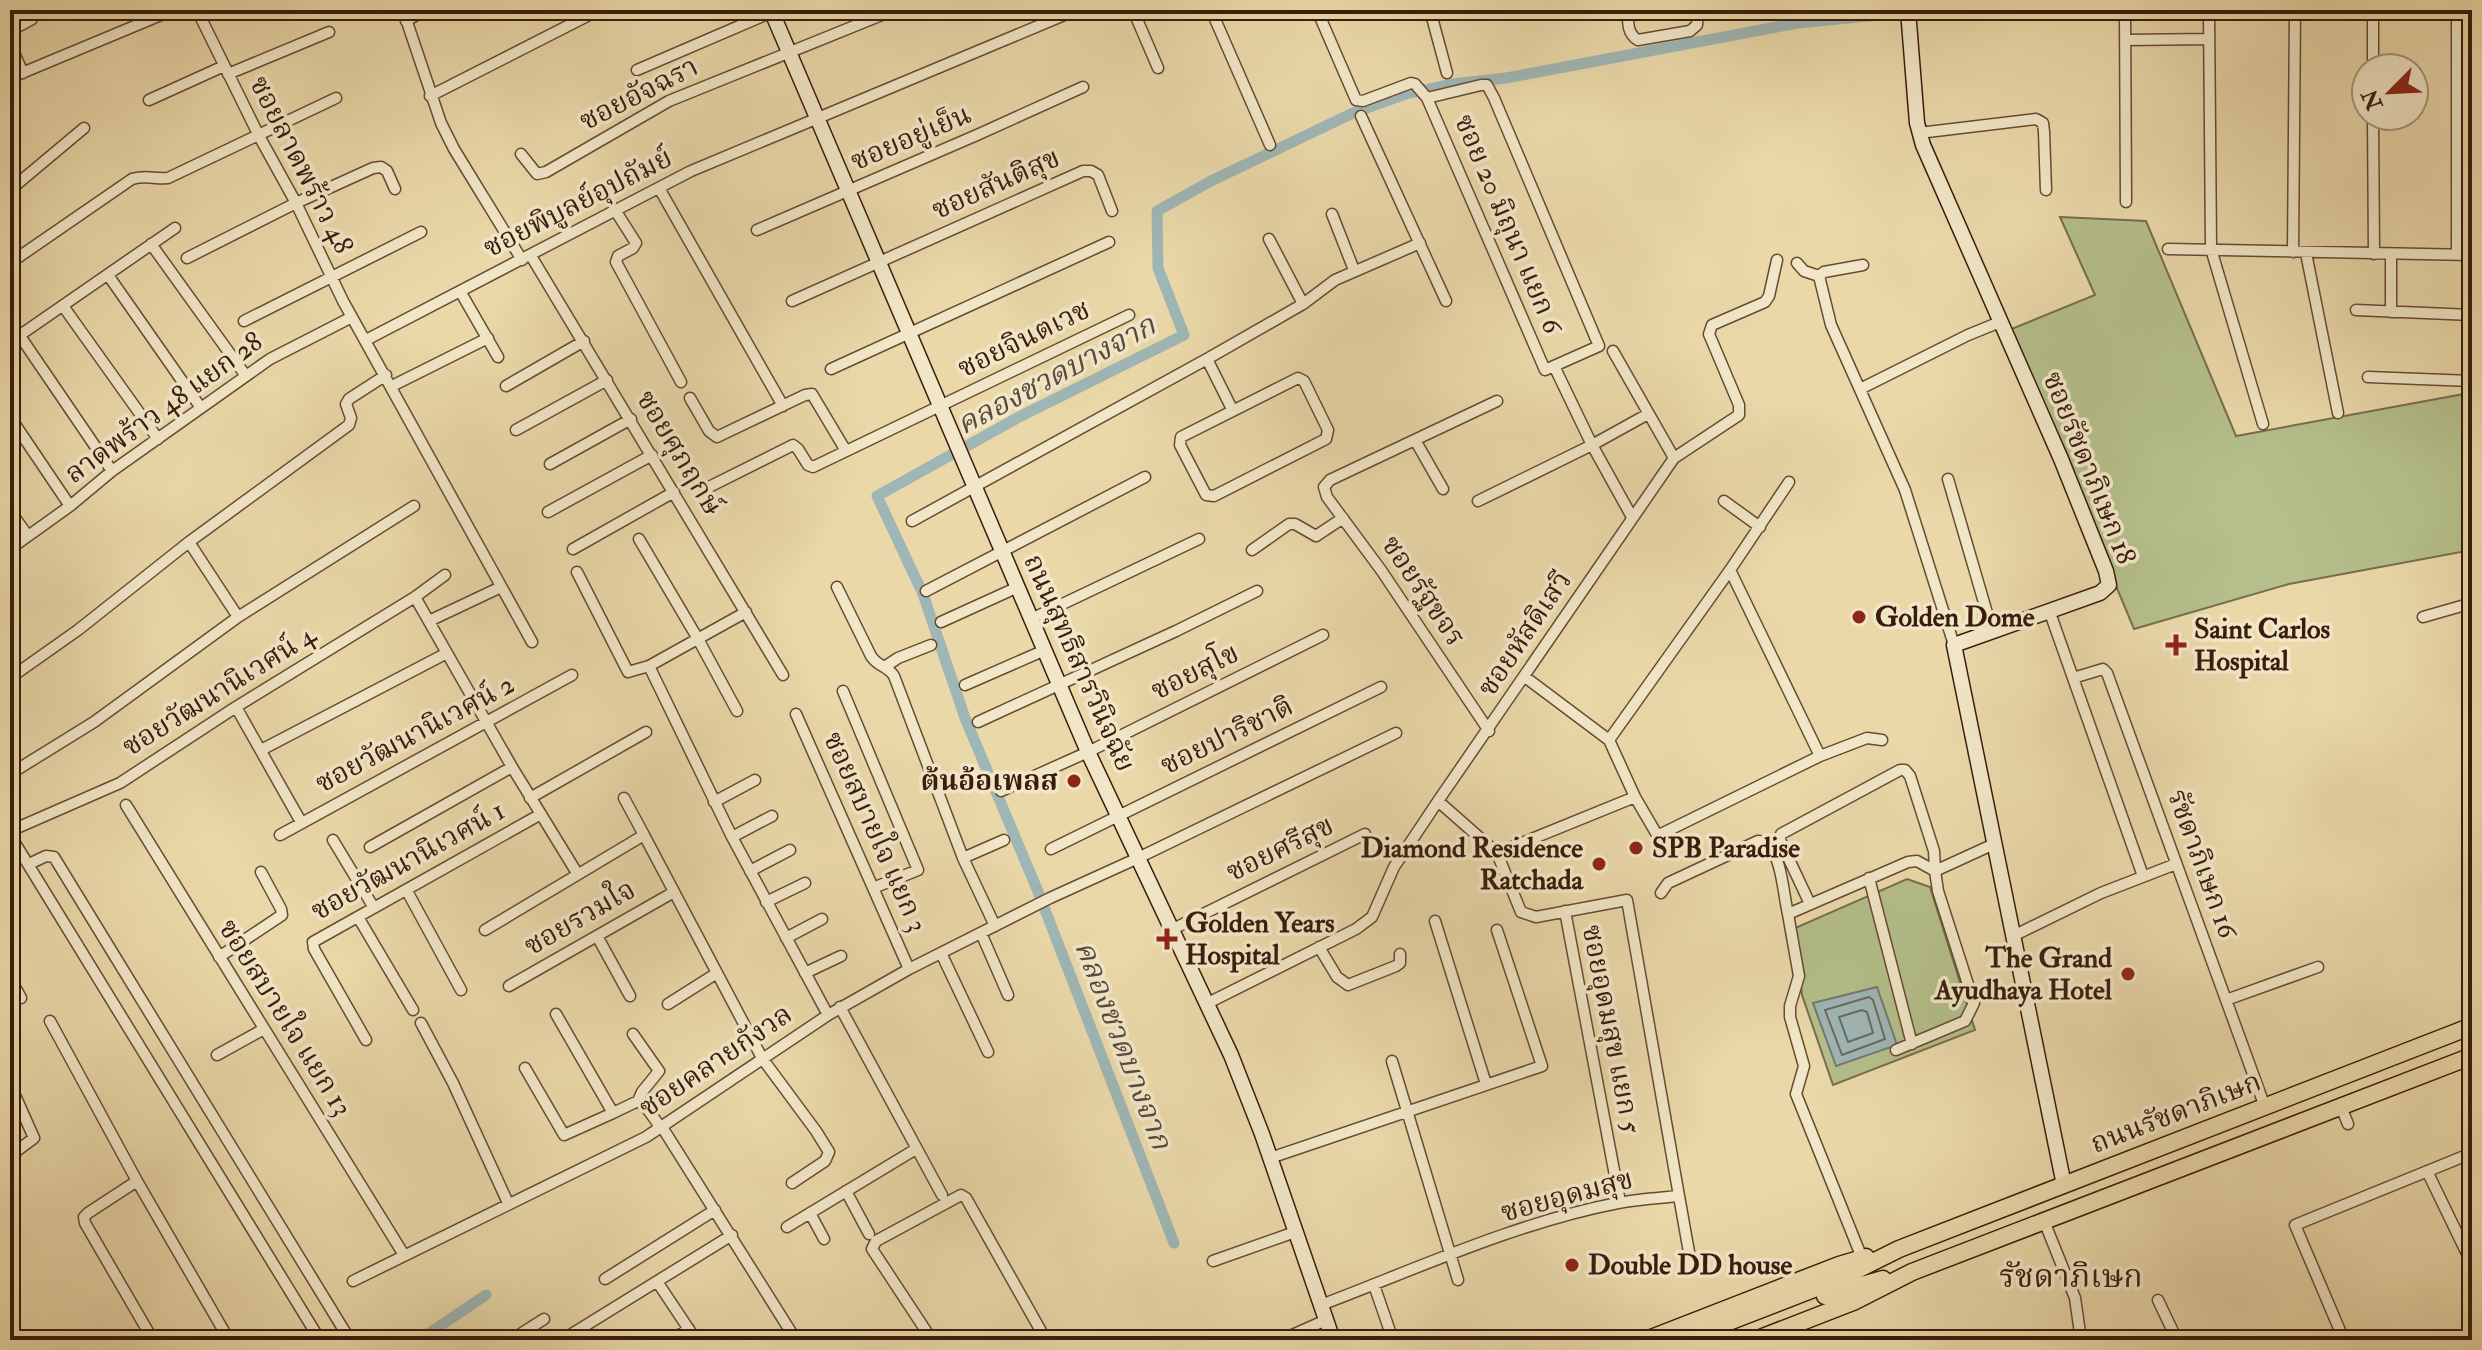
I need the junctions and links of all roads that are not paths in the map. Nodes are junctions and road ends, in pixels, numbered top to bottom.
1 (173, 10) edge
2 (197, 10) edge
3 (425, 10) edge
4 (599, 10) edge
5 (894, 10) edge
6 (1133, 10) edge
7 (1211, 10) edge
8 (1317, 10) edge
9 (1430, 10) edge
10 (1628, 10) edge
11 (1698, 10) edge
12 (2125, 10) edge
13 (2209, 10) edge
14 (2295, 10) edge
15 (2373, 10) edge
16 (2457, 10) edge
17 (771, 11) edge
18 (1908, 12) edge
19 (405, 15) edge
20 (575, 15) edge
21 (1062, 16) dead end
22 (32, 19) dead end
23 (10, 31) edge
24 (329, 32) dead end
25 (2209, 39) junction
26 (2125, 40) junction
27 (10, 44) edge
28 (789, 52) junction
29 (2373, 52) edge
30 (1158, 68) dead end
31 (226, 70) junction
32 (637, 70) dead end
33 (23, 73) junction
34 (1447, 73) dead end
35 (10, 78) edge
36 (1083, 87) dead end
37 (430, 96) junction
38 (1426, 96) junction
39 (336, 98) dead end
40 (149, 100) dead end
41 (1361, 116) dead end
42 (817, 117) junction
43 (84, 128) dead end
44 (2373, 132) edge
45 (1919, 133) junction
46 (259, 136) junction
47 (1270, 145) dead end
48 (521, 154) dead end
49 (659, 188) junction
50 (395, 189) dead end
51 (10, 190) edge
52 (2046, 190) dead end
53 (848, 191) junction
54 (2126, 202) dead end
55 (296, 203) junction
56 (615, 210) junction
57 (1112, 211) dead end
58 (1332, 214) dead end
59 (175, 228) dead end
60 (757, 230) dead end
61 (421, 232) dead end
62 (1269, 239) dead end
63 (1109, 242) dead end
64 (1420, 243) junction
65 (151, 244) junction
66 (2168, 249) dead end
67 (2211, 249) junction
68 (2293, 252) junction
69 (2306, 253) junction
70 (2374, 254) junction
71 (2391, 254) junction
72 (2457, 255) junction
73 (2472, 255) edge
74 (187, 258) dead end
75 (526, 258) junction
76 (1777, 260) dead end
77 (879, 262) junction
78 (10, 263) edge
79 (1797, 263) dead end
80 (1863, 265) dead end
81 (1354, 270) junction
82 (108, 275) junction
83 (331, 276) junction
84 (1819, 276) junction
85 (460, 291) junction
86 (792, 301) dead end
87 (1446, 301) dead end
88 (1303, 304) junction
89 (63, 306) junction
90 (2356, 310) dead end
91 (2391, 312) junction
92 (1129, 315) dead end
93 (2472, 315) edge
94 (352, 317) junction
95 (244, 321) dead end
96 (2000, 322) junction
97 (909, 334) junction
98 (488, 338) junction
99 (15, 339) edge
100 (366, 340) junction
101 (584, 341) junction
102 (1613, 351) dead end
103 (498, 357) dead end
104 (1207, 359) junction
105 (1554, 366) junction
106 (831, 369) dead end
107 (386, 375) junction
108 (246, 376) junction
109 (2368, 377) dead end
110 (607, 380) junction
111 (2472, 381) edge
112 (681, 382) dead end
113 (392, 386) junction
114 (506, 386) dead end
115 (1860, 389) junction
116 (690, 398) dead end
117 (1497, 401) dead end
118 (783, 406) junction
119 (940, 406) junction
120 (201, 408) junction
121 (1232, 409) junction
122 (2338, 413) dead end
123 (1648, 414) junction
124 (10, 417) edge
125 (631, 419) junction
126 (2263, 424) dead end
127 (516, 430) dead end
128 (158, 439) junction
129 (1415, 440) junction
130 (1592, 445) junction
131 (846, 451) junction
132 (652, 455) junction
133 (1674, 458) junction
134 (550, 464) dead end
135 (112, 471) junction
136 (1145, 477) dead end
137 (1948, 479) dead end
138 (1789, 482) dead end
139 (709, 487) dead end
140 (975, 487) junction
141 (1443, 489) dead end
142 (674, 492) junction
143 (1478, 501) dead end
144 (1724, 501) dead end
145 (70, 506) junction
146 (414, 506) dead end
147 (10, 511) edge
148 (548, 512) dead end
149 (1632, 517) junction
150 (1343, 518) junction
151 (912, 521) dead end
152 (1760, 527) junction
153 (28, 536) junction
154 (639, 539) dead end
155 (1199, 539) dead end
156 (189, 542) junction
157 (10, 549) edge
158 (573, 549) dead end
159 (1252, 550) dead end
160 (1002, 551) junction
161 (1730, 570) junction
162 (577, 572) dead end
163 (445, 575) dead end
164 (501, 587) junction
165 (837, 587) dead end
166 (1018, 587) junction
167 (926, 591) dead end
168 (1257, 591) dead end
169 (415, 597) junction
170 (2472, 603) edge
171 (2049, 610) junction
172 (746, 612) junction
173 (238, 617) junction
174 (2423, 617) dead end
175 (1031, 619) junction
176 (429, 621) junction
177 (941, 622) dead end
178 (1992, 630) junction
179 (1323, 635) dead end
180 (698, 639) junction
181 (532, 642) dead end
182 (931, 645) dead end
183 (1954, 645) junction
184 (1045, 650) junction
185 (447, 653) junction
186 (649, 666) junction
187 (886, 666) junction
188 (572, 675) dead end
189 (783, 675) dead end
190 (1525, 677) junction
191 (10, 678) edge
192 (2073, 678) junction
193 (965, 685) dead end
194 (1059, 685) junction
195 (1381, 687) dead end
196 (843, 691) dead end
197 (236, 707) junction
198 (737, 711) dead end
199 (796, 714) dead end
200 (978, 722) dead end
201 (488, 723) junction
202 (1489, 731) junction
203 (646, 732) dead end
204 (1396, 733) dead end
205 (1609, 740) junction
206 (1882, 740) dead end
207 (261, 750) junction
208 (1088, 752) junction
209 (1820, 756) junction
210 (512, 767) junction
211 (10, 774) edge
212 (755, 780) dead end
213 (1001, 791) dead end
214 (1635, 797) junction
215 (530, 798) junction
216 (624, 798) dead end
217 (1438, 801) junction
218 (714, 802) junction
219 (126, 805) dead end
220 (541, 814) junction
221 (772, 816) dead end
222 (1119, 817) junction
223 (301, 822) junction
224 (10, 833) edge
225 (1365, 834) dead end
226 (280, 835) dead end
227 (644, 835) junction
228 (732, 837) junction
229 (333, 840) dead end
230 (1004, 840) dead end
231 (1994, 844) junction
232 (370, 847) dead end
233 (1051, 849) dead end
234 (790, 850) dead end
235 (1497, 853) junction
236 (963, 858) junction
237 (1138, 858) junction
238 (29, 864) junction
239 (2176, 864) junction
240 (750, 871) junction
241 (1935, 871) junction
242 (261, 872) dead end
243 (577, 873) junction
244 (2143, 876) junction
245 (1869, 878) junction
246 (805, 883) dead end
247 (873, 888) junction
248 (407, 891) junction
249 (674, 892) junction
250 (1661, 893) dead end
251 (766, 902) junction
252 (1810, 904) junction
253 (374, 908) junction
254 (1565, 911) junction
255 (1788, 914) junction
256 (358, 917) junction
257 (822, 919) dead end
258 (1435, 921) dead end
259 (995, 926) junction
260 (1173, 929) junction
261 (485, 930) dead end
262 (1497, 930) dead end
263 (981, 933) junction
264 (2015, 935) junction
265 (597, 936) junction
266 (786, 938) junction
267 (1319, 947) junction
268 (941, 953) junction
269 (1400, 954) dead end
270 (841, 956) dead end
271 (219, 957) junction
272 (2318, 967) dead end
273 (909, 969) junction
274 (717, 973) junction
275 (805, 973) junction
276 (10, 978) edge
277 (509, 986) dead end
278 (461, 990) dead end
279 (1008, 995) dead end
280 (630, 996) dead end
281 (21, 998) dead end
282 (2226, 1000) junction
283 (1208, 1003) junction
284 (668, 1004) dead end
285 (840, 1007) junction
286 (413, 1010) dead end
287 (556, 1014) dead end
288 (828, 1015) junction
289 (50, 1021) dead end
290 (421, 1023) dead end
291 (2472, 1026) edge
292 (264, 1029) junction
293 (633, 1034) dead end
294 (366, 1040) dead end
295 (1912, 1044) junction
296 (1896, 1050) dead end
297 (988, 1052) dead end
298 (217, 1055) dead end
299 (2472, 1056) edge
300 (762, 1058) junction
301 (1392, 1061) dead end
302 (525, 1068) dead end
303 (10, 1084) edge
304 (1486, 1084) junction
305 (638, 1101) junction
306 (2265, 1107) junction
307 (2341, 1107) junction
308 (22, 1108) junction
309 (1407, 1110) junction
310 (613, 1113) junction
311 (10, 1116) edge
312 (2348, 1124) dead end
313 (662, 1128) junction
314 (916, 1149) junction
315 (2472, 1153) edge
316 (10, 1156) edge
317 (1270, 1158) junction
318 (2427, 1171) junction
319 (137, 1181) junction
320 (792, 1183) dead end
321 (2064, 1185) junction
322 (846, 1191) junction
323 (942, 1195) dead end
324 (1679, 1196) junction
325 (1620, 1202) junction
326 (508, 1203) junction
327 (715, 1210) junction
328 (810, 1213) junction
329 (2044, 1221) junction
330 (787, 1227) dead end
331 (1295, 1232) junction
332 (869, 1234) dead end
333 (732, 1235) junction
334 (824, 1239) dead end
335 (1899, 1249) junction
336 (404, 1255) junction
337 (1451, 1255) junction
338 (1862, 1258) junction
339 (1213, 1261) dead end
340 (2472, 1264) edge
341 (1692, 1269) dead end
342 (1912, 1272) junction
343 (605, 1279) dead end
344 (1458, 1280) dead end
345 (353, 1281) dead end
346 (658, 1283) junction
347 (1374, 1285) junction
348 (2158, 1300) dead end
349 (1321, 1305) junction
350 (544, 1319) dead end
351 (1326, 1320) junction
352 (689, 1329) junction
353 (153, 1340) edge
354 (229, 1340) edge
355 (320, 1340) edge
356 (350, 1340) edge
357 (511, 1340) edge
358 (562, 1340) edge
359 (671, 1340) edge
360 (696, 1340) edge
361 (796, 1340) edge
362 (932, 1340) edge
363 (1046, 1340) edge
364 (1281, 1340) edge
365 (1333, 1340) edge
366 (1393, 1340) edge
367 (1646, 1340) edge
368 (1682, 1340) edge
369 (1713, 1340) edge
370 (1755, 1340) edge
371 (2081, 1340) edge
372 (2177, 1340) edge
373 (2344, 1340) edge

1 - 33 street
2 - 31 street, ซอยลาดพร้าว 48
3 - 19 street
4 - 20 street
5 - 28 street
6 - 30 street
7 - 47 street
8 - 38 street, ซอย 20 มิถุนา แยก 6
9 - 34 street
10 - 11 street
12 - 26 street
13 - 25 street
14 - 68 street
15 - 29 street
16 - 72 street
17 - 28 street, ถนนสุทธิสารวินิจฉัย
17 - 32 street
18 - 45 street, ซอยรัชดาภิเษก 18
19 - 37 street, ซอยศุภฤกษ์
20 - 37 street
21 - 42 street, ซอยพิบูลย์อุปถัมย์
22 - 23 street
24 - 31 street
25 - 26 street
25 - 67 street
26 - 54 street
27 - 33 street
28 - 42 street, ถนนสุทธิสารวินิจฉัย
28 - 48 street, ซอยอัจฉรา
31 - 40 street
31 - 46 street, ซอยลาดพร้าว 48
33 - 35 street
36 - 53 street, ซอยอยู่เย็น
37 - 75 street, ซอยศุภฤกษ์
38 - 105 street, ซอย 20 มิถุนา แยก 6
38 - 105 street
39 - 46 street
41 - 64 street
42 - 49 street, ซอยพิบูลย์อุปถัมย์
42 - 53 street, ถนนสุทธิสารวินิจฉัย
43 - 51 street
44 - 70 street
45 - 52 street
45 - 96 street, ซอยรัชดาภิเษก 18
46 - 55 street, ซอยลาดพร้าว 48
46 - 78 street
49 - 56 street, ซอยพิบูลย์อุปถัมย์
49 - 118 street
50 - 55 street
53 - 60 street, ซอยอยู่เย็น
53 - 77 street, ถนนสุทธิสารวินิจฉัย
55 - 74 street
55 - 83 street, ซอยลาดพร้าว 48
56 - 75 street, ซอยพิบูลย์อุปถัมย์
56 - 112 street
57 - 77 street, ซอยสันติสุข
58 - 81 street
59 - 65 street
61 - 83 street
62 - 88 street
63 - 97 street
64 - 81 street
64 - 87 street
65 - 82 street
65 - 108 street
66 - 67 street
67 - 68 street
67 - 126 street
68 - 69 street
69 - 70 street
69 - 122 street
70 - 71 street
71 - 72 street
71 - 91 street
72 - 73 street
75 - 85 street, ซอยพิบูลย์อุปถัมย์
75 - 101 street, ซอยศุภฤกษ์
76 - 133 street, ซอยหัสดิเสวี
77 - 86 street
77 - 97 street, ถนนสุทธิสารวินิจฉัย
79 - 84 street
80 - 84 street
81 - 88 street
82 - 89 street
82 - 120 street
83 - 94 street, ซอยลาดพร้าว 48
83 - 95 street
84 - 115 street
85 - 98 street
85 - 100 street, ซอยพิบูลย์อุปถัมย์
88 - 104 street
89 - 99 street
89 - 128 street
90 - 91 street
91 - 93 street
92 - 119 street, ซอยจินตเวช
94 - 100 street, ซอยลาดพร้าว 48
94 - 108 street, ลาดพร้าว 48 แยก 28
96 - 115 street
96 - 171 street, ซอยรัชดาภิเษก 18
97 - 106 street
97 - 119 street, ถนนสุทธิสารวินิจฉัย
98 - 103 street
98 - 113 street
99 - 135 street
100 - 107 street, ซอยลาดพร้าว 48
101 - 110 street, ซอยศุภฤกษ์
101 - 114 street
102 - 123 street
104 - 121 street
104 - 140 street
105 - 130 street, ซอย 20 มิถุนา แยก 6
107 - 113 street, ซอยลาดพร้าว 48
107 - 156 street
108 - 120 street, ลาดพร้าว 48 แยก 28
109 - 111 street
110 - 125 street, ซอยศุภฤกษ์
110 - 127 street
113 - 164 street, ซอยลาดพร้าว 48
115 - 183 street
116 - 118 street
117 - 129 street
118 - 131 street
119 - 131 street, ซอยจินตเวช
119 - 140 street, ถนนสุทธิสารวินิจฉัย
120 - 128 street, ลาดพร้าว 48 แยก 28
121 - 121 street
123 - 130 street
123 - 133 street
124 - 145 street
125 - 132 street, ซอยศุภฤกษ์
125 - 134 street
128 - 135 street, ลาดพร้าว 48 แยก 28
129 - 141 street
129 - 150 street, ซอยรัฐขจร
130 - 143 street
130 - 149 street, ซอย 20 มิถุนา แยก 6
131 - 139 street, ซอยจินตเวช
132 - 142 street, ซอยศุภฤกษ์
132 - 148 street
133 - 149 street, ซอยหัสดิเสวี
135 - 145 street, ลาดพร้าว 48 แยก 28
136 - 160 street
137 - 178 street
138 - 152 street
140 - 151 street
140 - 160 street, ถนนสุทธิสารวินิจฉัย
142 - 158 street
142 - 172 street, ซอยศุภฤกษ์
144 - 152 street
145 - 153 street, ลาดพร้าว 48 แยก 28
146 - 173 street
147 - 153 street
149 - 190 street, ซอยหัสดิเสวี
150 - 159 street
150 - 202 street, ซอยรัฐขจร
152 - 161 street
153 - 157 street, ลาดพร้าว 48 แยก 28
154 - 180 street
155 - 175 street
156 - 173 street
156 - 191 street
160 - 166 street, ถนนสุทธิสารวินิจฉัย
160 - 167 street
161 - 205 street
161 - 209 street
162 - 186 street
163 - 169 street, ซอยวัฒนานิเวศน์ 4
164 - 176 street
164 - 181 street, ซอยลาดพร้าว 48
165 - 187 street
166 - 175 street, ถนนสุทธิสารวินิจฉัย
166 - 177 street
168 - 194 street
169 - 176 street
169 - 197 street, ซอยวัฒนานิเวศน์ 4
170 - 174 street
171 - 178 street, ซอยรัชดาภิเษก 18
171 - 192 street
172 - 180 street
172 - 189 street, ซอยศุภฤกษ์
173 - 211 street
175 - 184 street, ถนนสุทธิสารวินิจฉัย
176 - 185 street
178 - 183 street, ซอยรัชดาภิเษก 18
179 - 208 street, ซอยสุโข
180 - 186 street
180 - 198 street
182 - 187 street
183 - 231 street
184 - 193 street
184 - 194 street, ถนนสุทธิสารวินิจฉัย
185 - 201 street
185 - 207 street
186 - 218 street
187 - 236 street
188 - 201 street, ซอยวัฒนานิเวศน์ 2
190 - 202 street, ซอยหัสดิเสวี
190 - 205 street
192 - 239 street, รัชดาภิเษก 16
192 - 244 street
194 - 200 street
194 - 208 street, ถนนสุทธิสารวินิจฉัย
195 - 222 street, ซอยปาริชาติ
196 - 247 street
197 - 207 street
197 - 224 street, ซอยวัฒนานิเวศน์ 4
199 - 247 street, ซอยสบายใจ แยก 3
201 - 210 street
201 - 223 street, ซอยวัฒนานิเวศน์ 2
202 - 217 street, ซอยหัสดิเสวี
203 - 215 street
204 - 237 street
205 - 214 street
206 - 209 street
207 - 223 street
208 - 213 street, ซอยสุโข
208 - 222 street, ถนนสุทธิสารวินิจฉัย
209 - 214 street
210 - 215 street
210 - 232 street
212 - 218 street
214 - 235 street
215 - 220 street
216 - 227 street
217 - 235 street
217 - 267 street, ซอยหัสดิเสวี
218 - 228 street
219 - 271 street, ซอยสบายใจ แยก 13
220 - 243 street
220 - 248 street, ซอยวัฒนานิเวศน์ 1
221 - 228 street
222 - 233 street, ซอยปาริชาติ
222 - 237 street, ถนนสุทธิสารวินิจฉัย
223 - 226 street, ซอยวัฒนานิเวศน์ 2
224 - 238 street
225 - 260 street, ซอยศรีสุข
227 - 243 street
227 - 249 street
228 - 240 street
229 - 253 street
230 - 236 street
231 - 241 street
231 - 264 street
234 - 240 street
235 - 254 street
236 - 259 street
237 - 259 street, ซอยคลายกังวล
237 - 260 street, ถนนสุทธิสารวินิจฉัย
238 - 355 street
238 - 356 street
239 - 244 street
239 - 282 street, รัชดาภิเษก 16
240 - 251 street
241 - 245 street
241 - 252 street
241 - 295 street
242 - 271 street
243 - 261 street
244 - 264 street
245 - 252 street
245 - 295 street
246 - 251 street
247 - 273 street, ซอยสบายใจ แยก 3
248 - 253 street, ซอยวัฒนานิเวศน์ 1
248 - 278 street
249 - 265 street, ซอยรวมใจ
249 - 274 street
250 - 255 street
251 - 266 street
252 - 255 street
253 - 256 street, ซอยวัฒนานิเวศน์ 1
254 - 324 street, ซอยอุดมสุข
254 - 325 street, ซอยอุดมสุข แยก 5
255 - 338 street
256 - 286 street
256 - 294 street, ซอยวัฒนานิเวศน์ 1
257 - 266 street
258 - 304 street
259 - 263 street, ซอยคลายกังวล
260 - 283 street, ถนนสุทธิสารวินิจฉัย
262 - 304 street
263 - 268 street, ซอยคลายกังวล
263 - 279 street
264 - 321 street
265 - 277 street, ซอยรวมใจ
265 - 280 street
266 - 275 street
267 - 269 street
267 - 283 street, ซอยหัสดิเสวี
268 - 273 street, ซอยคลายกังวล
268 - 297 street
270 - 275 street
271 - 292 street, ซอยสบายใจ แยก 13
272 - 282 street
273 - 285 street, ซอยคลายกังวล
274 - 284 street
274 - 300 street
275 - 288 street
276 - 281 street
282 - 306 street, รัชดาภิเษก 16
283 - 317 street, ถนนสุทธิสารวินิจฉัย
285 - 288 street, ซอยคลายกังวล
285 - 314 street
287 - 310 street
288 - 300 street, ซอยคลายกังวล
289 - 319 street
290 - 326 street
291 - 306 main road, ถนนรัชดาภิเษก
292 - 298 street
292 - 336 street, ซอยสบายใจ แยก 13
293 - 305 street
295 - 296 street
299 - 307 main road, ถนนรัชดาภิเษก
300 - 313 street, ซอยคลายกังวล
300 - 320 street
301 - 309 street
302 - 310 street
303 - 308 street
304 - 309 street
305 - 310 street
305 - 313 street
306 - 321 main road, ถนนรัชดาภิเษก
307 - 312 street
307 - 329 main road, ถนนรัชดาภิเษก
308 - 311 street
308 - 316 street
309 - 317 street
309 - 337 street
313 - 326 street, ซอยคลายกังวล
313 - 327 street
314 - 322 street
314 - 323 street
315 - 318 street
317 - 331 street, ถนนสุทธิสารวินิจฉัย
318 - 340 street
318 - 373 street
319 - 353 street
319 - 354 street
321 - 335 main road, ถนนรัชดาภิเษก
322 - 328 street
322 - 332 street
324 - 325 street, ซอยอุดมสุข
324 - 341 street
325 - 337 street, ซอยอุดมสุข
326 - 336 street, ซอยคลายกังวล
327 - 333 street
327 - 343 street
328 - 330 street
328 - 334 street
329 - 342 main road, ถนนรัชดาภิเษก
329 - 371 street
331 - 339 street
331 - 349 street, ถนนสุทธิสารวินิจฉัย
333 - 346 street
333 - 361 street
335 - 338 main road, ถนนรัชดาภิเษก
335 - 368 main road, ถนนรัชดาภิเษก
336 - 345 street, ซอยคลายกังวล
337 - 344 street
337 - 347 street, ซอยอุดมสุข
338 - 367 main road, ถนนรัชดาภิเษก
342 - 369 main road, ถนนรัชดาภิเษก
342 - 370 main road, ถนนรัชดาภิเษก
346 - 352 street
346 - 358 street
347 - 349 street, ซอยอุดมสุข
347 - 366 street
348 - 372 street
349 - 351 street, ถนนสุทธิสารวินิจฉัย
350 - 357 street
351 - 364 street
351 - 365 street, ถนนสุทธิสารวินิจฉัย
352 - 359 street
352 - 360 street
362 - 363 street

